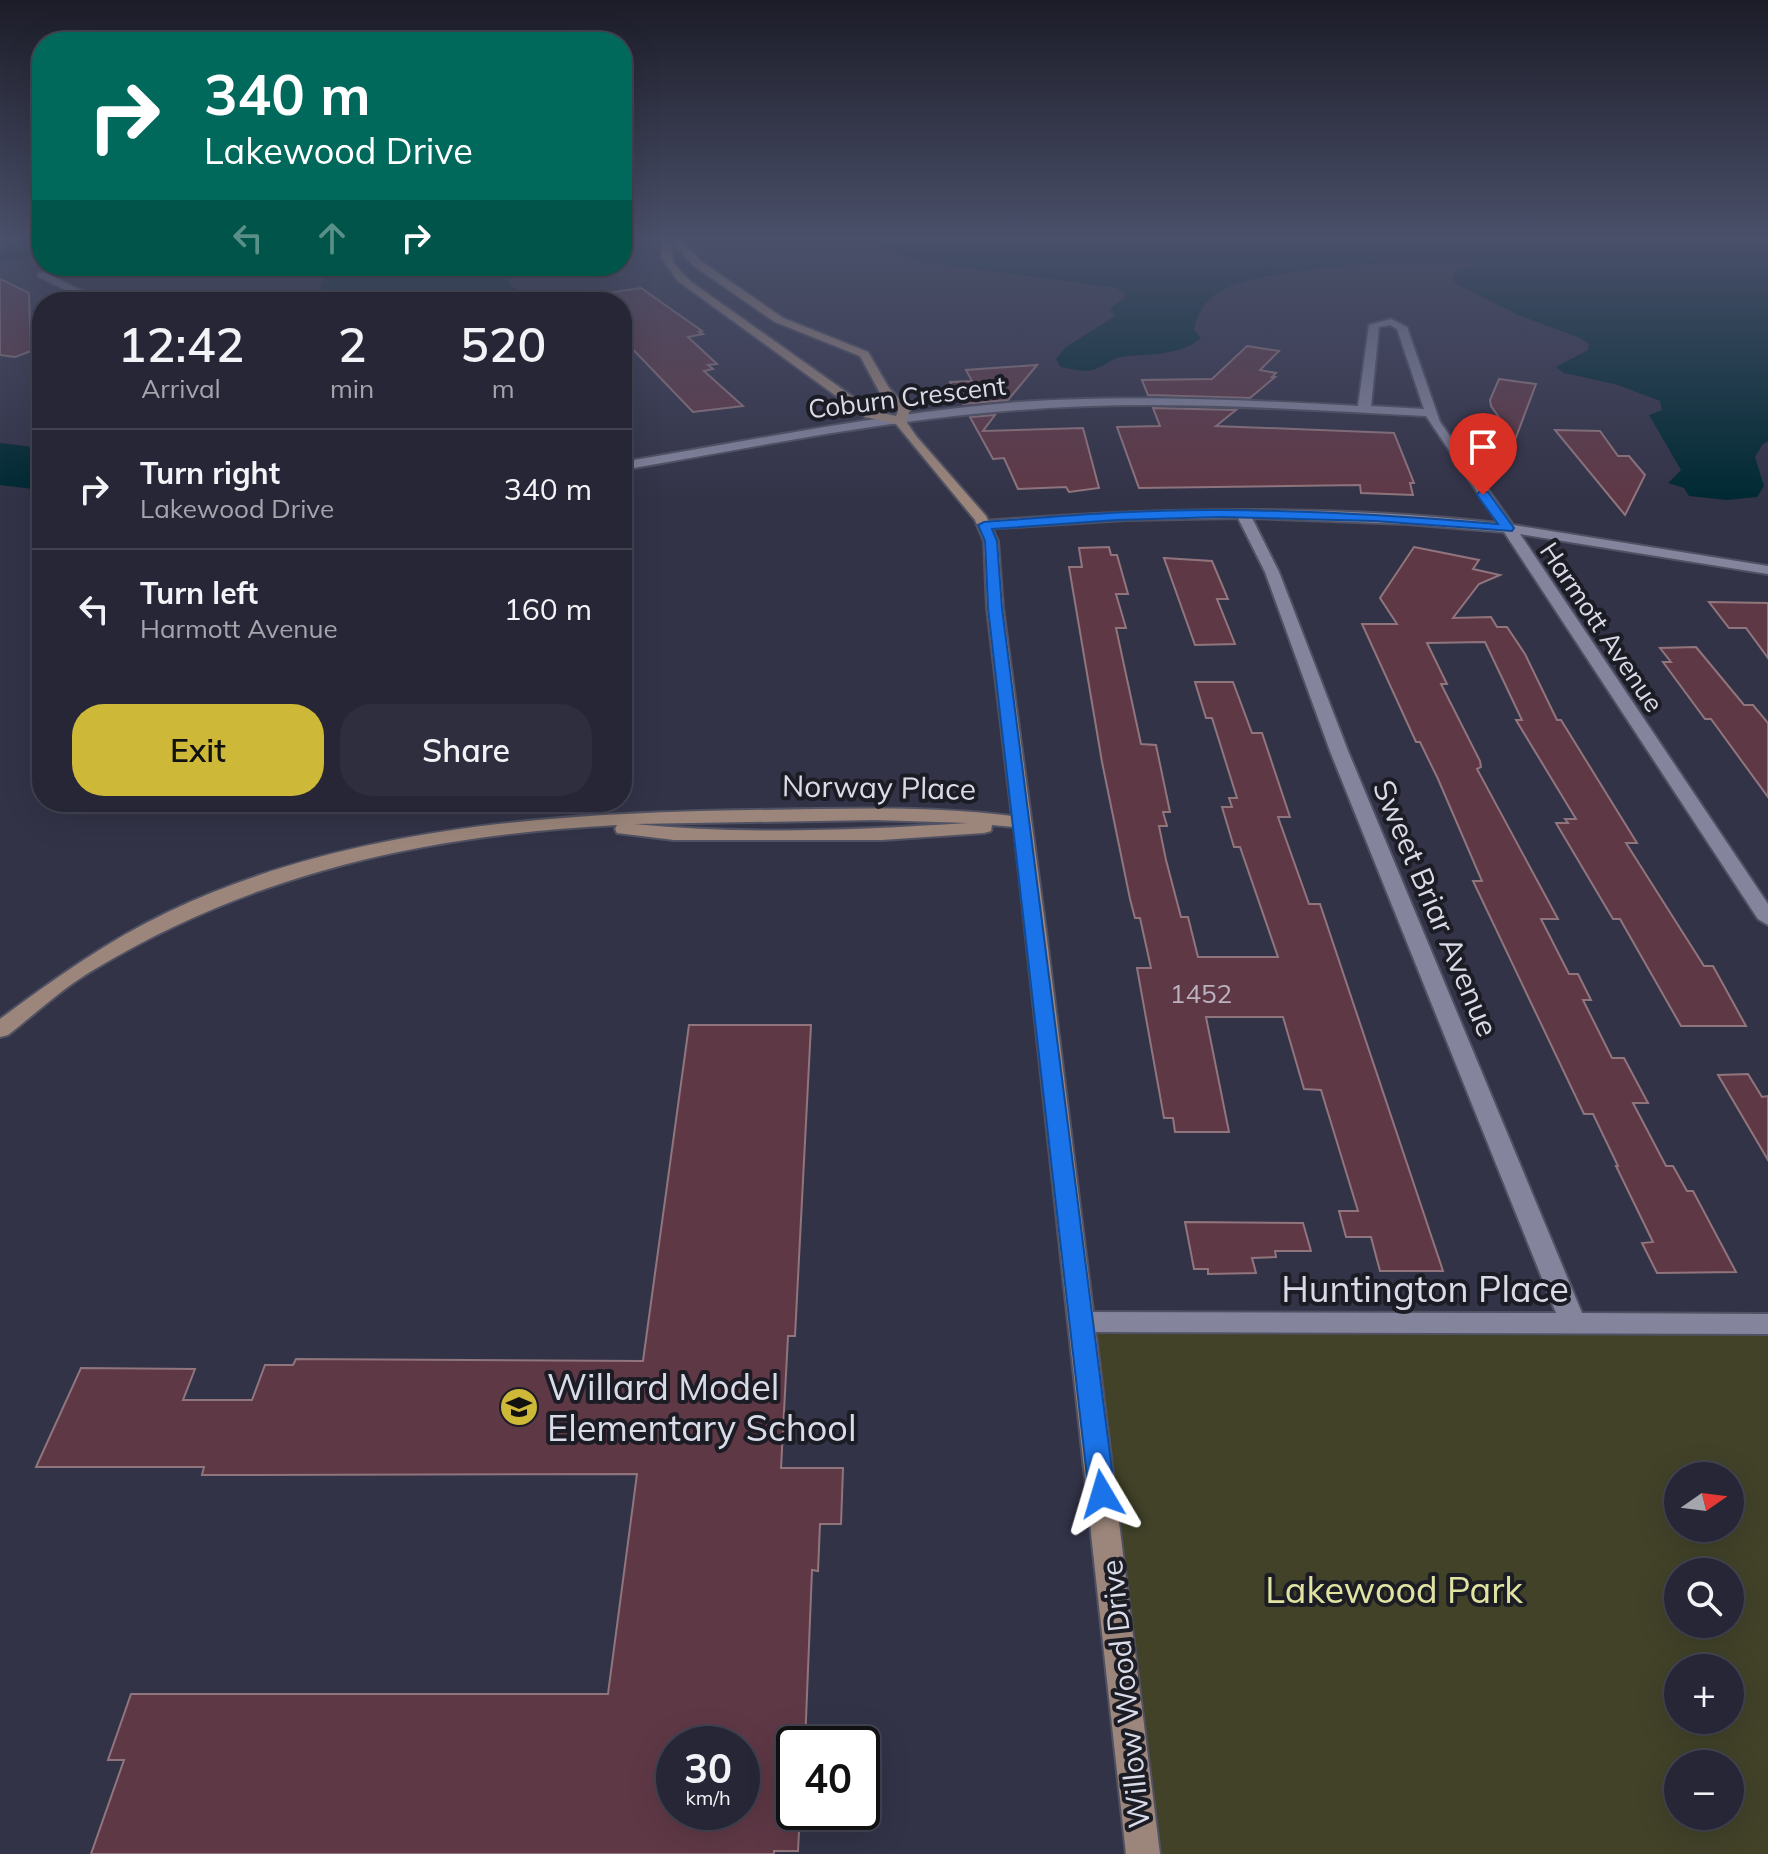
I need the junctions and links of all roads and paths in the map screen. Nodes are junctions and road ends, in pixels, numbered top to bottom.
1 (742, 324) edge
2 (788, 324) edge
3 (1382, 324) edge
4 (1394, 324) edge
5 (1364, 410) junction
6 (1430, 413) junction
7 (900, 421) junction
8 (632, 464) edge
9 (1243, 514) junction
10 (984, 525) junction
11 (1507, 528) junction
12 (1768, 570) edge
13 (1022, 823) junction
14 (1768, 919) edge
15 (0, 1030) edge
16 (1082, 1322) junction
17 (1768, 1324) edge
18 (1574, 1325) junction
19 (1143, 1854) edge

1 - 7 street, Willow Wood Drive
2 - 7 street, Willow Wood Drive
3 - 5 street, Harmott Avenue
4 - 6 street, Harmott Avenue
5 - 6 street, Coburn Crescent
5 - 7 street, Coburn Crescent
6 - 11 street, Harmott Avenue
7 - 8 street, Coburn Crescent
7 - 10 street, Willow Wood Drive
9 - 10 street
9 - 11 street
9 - 18 street, Sweet Briar Avenue
10 - 13 street, Willow Wood Drive
11 - 12 street
11 - 14 street, Harmott Avenue
13 - 15 street, Norway Place
13 - 16 street, Willow Wood Drive
16 - 18 street, Huntington Place
16 - 19 street, Willow Wood Drive
17 - 18 street, Huntington Place

